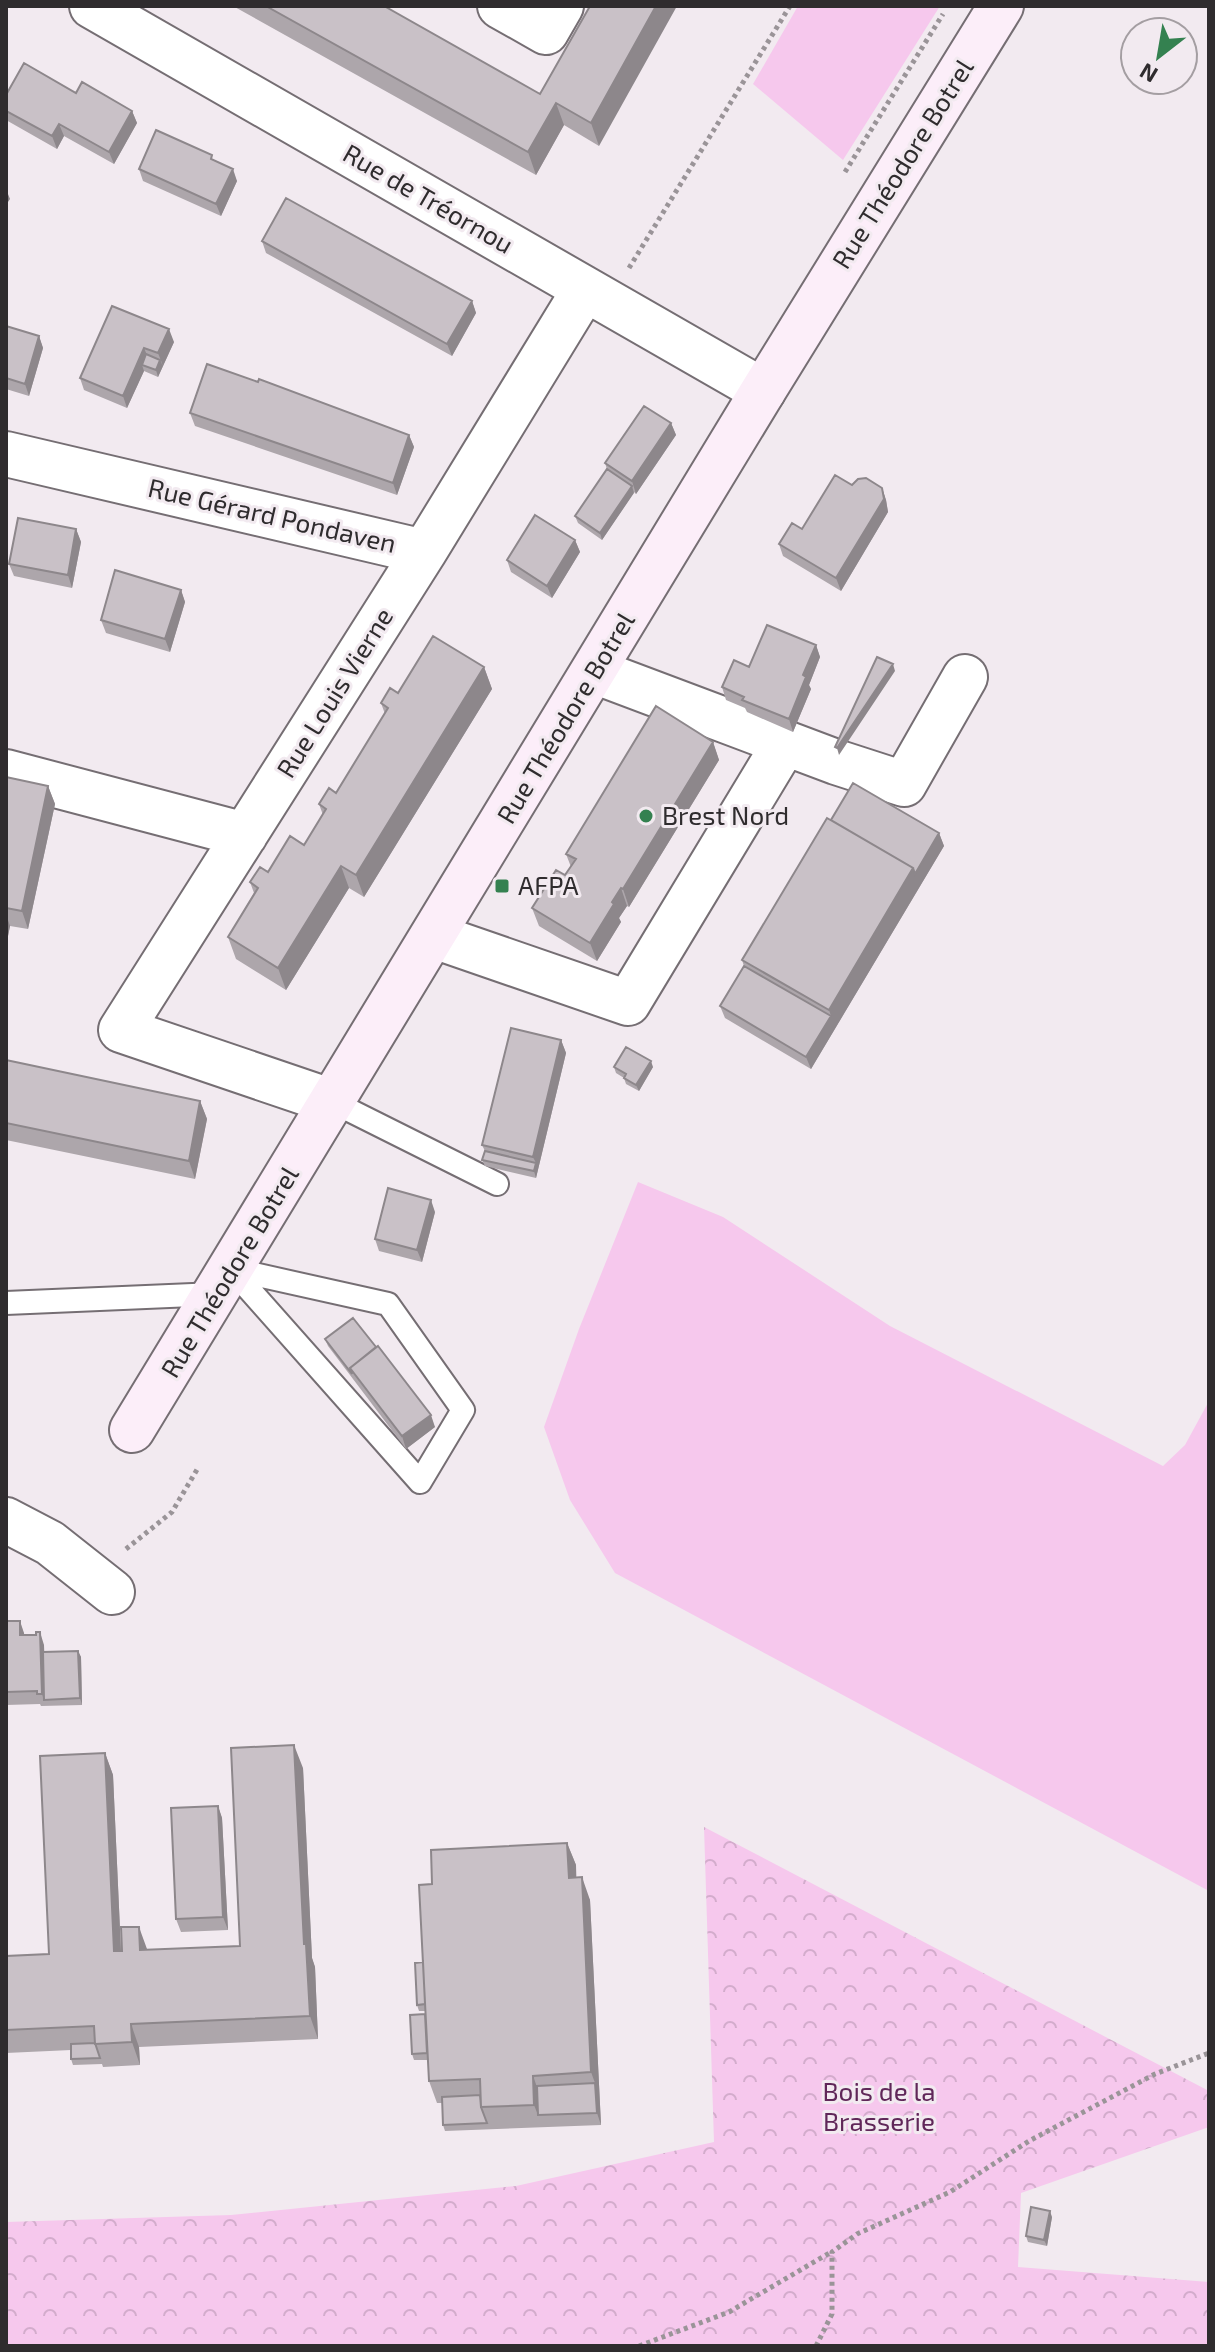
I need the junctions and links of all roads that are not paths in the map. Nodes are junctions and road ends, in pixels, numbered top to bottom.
1 (92, 6) edge
2 (500, 6) edge
3 (561, 6) edge
4 (1001, 6) edge
5 (597, 296) junction
6 (763, 391) junction
7 (6, 454) edge
8 (424, 552) junction
9 (594, 671) junction
10 (965, 677) dead end
11 (785, 743) junction
12 (6, 772) edge
13 (245, 835) junction
14 (434, 936) junction
15 (333, 1102) junction
16 (497, 1184) dead end
17 (223, 1282) junction
18 (6, 1303) edge
19 (132, 1430) dead end
20 (6, 1520) edge
21 (112, 1592) dead end

1 - 5 street, Rue de Tréornou
2 - 3 street
4 - 6 street, Rue Théodore Botrel
5 - 6 street, Rue de Tréornou
5 - 8 street, Rue Gérard Pondaven
6 - 9 street, Rue Théodore Botrel
7 - 8 street, Rue Gérard Pondaven
8 - 13 street, Rue Louis Vierne
9 - 11 street
9 - 14 street, Rue Théodore Botrel
10 - 11 street
11 - 14 street
12 - 13 street
13 - 15 street, Rue Louis Vierne
14 - 15 street, Rue Théodore Botrel
15 - 16 lane
15 - 17 street, Rue Théodore Botrel
17 - 17 lane
17 - 18 lane
17 - 19 street, Rue Théodore Botrel
20 - 21 street

